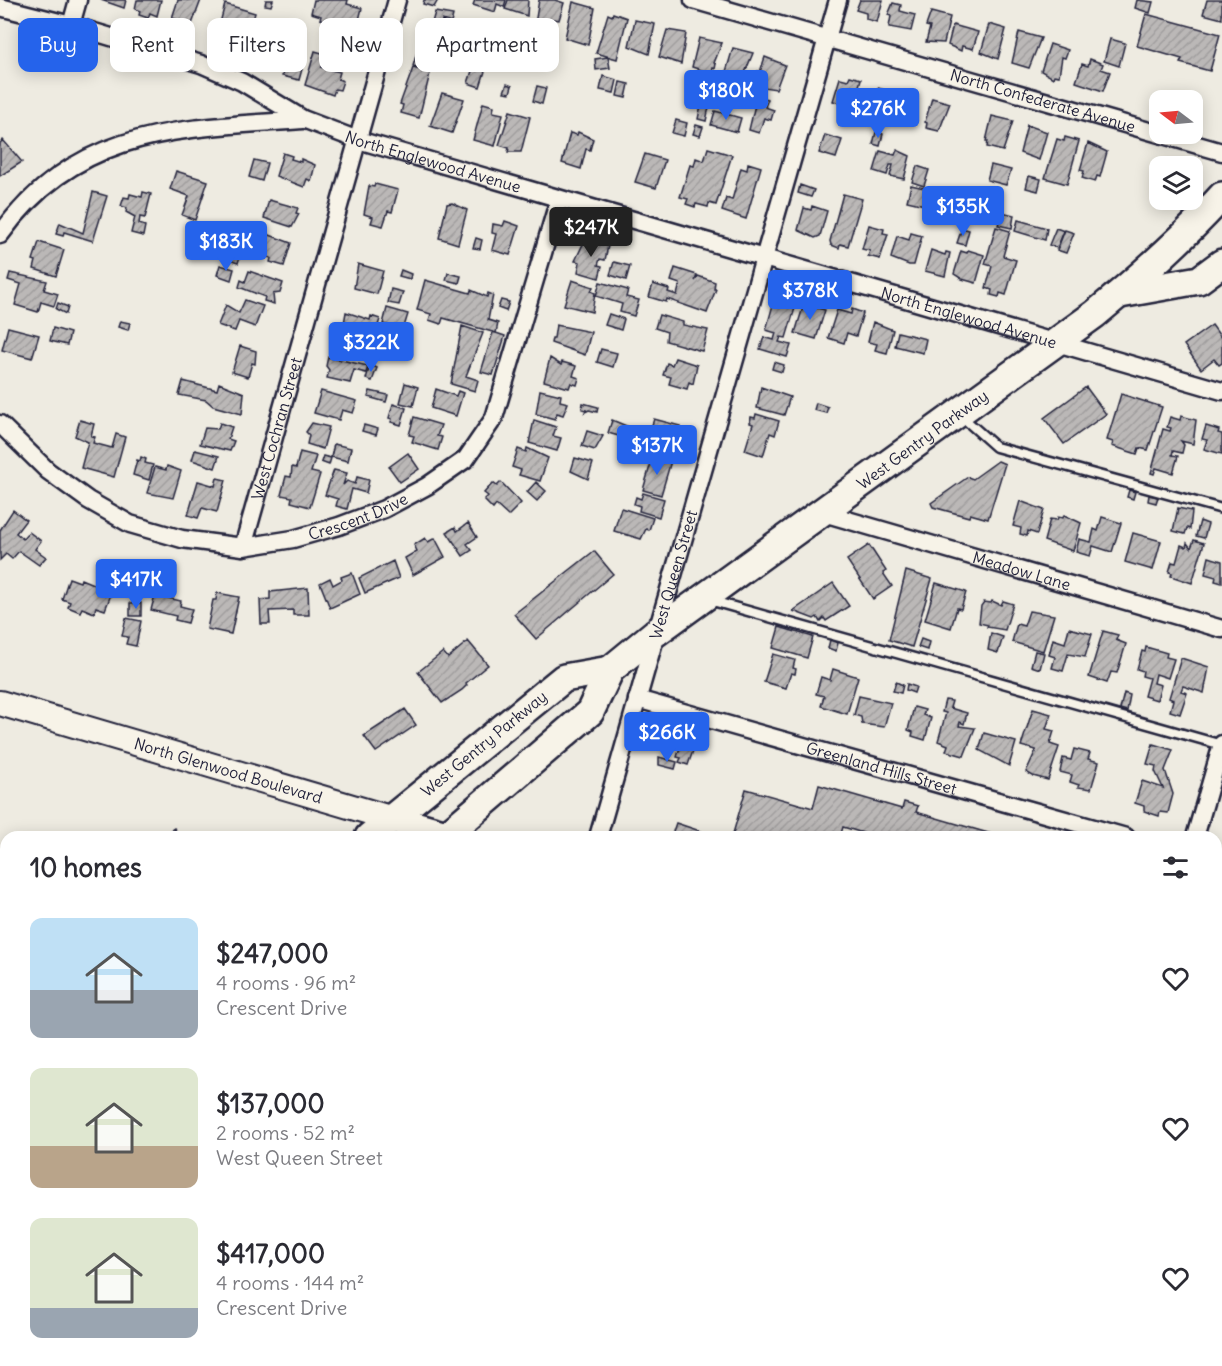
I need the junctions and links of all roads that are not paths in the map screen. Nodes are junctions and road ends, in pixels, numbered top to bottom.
1 (78, 0) edge
2 (397, 0) edge
3 (693, 0) edge
4 (838, 0) edge
5 (0, 7) edge
6 (43, 18) edge
7 (73, 18) edge
8 (98, 33) edge
9 (827, 38) junction
10 (303, 119) junction
11 (358, 140) junction
12 (1222, 152) edge
13 (1222, 196) edge
14 (560, 199) junction
15 (0, 235) edge
16 (764, 259) junction
17 (1222, 263) edge
18 (1118, 294) junction
19 (1057, 342) junction
20 (1222, 391) edge
21 (957, 413) junction
22 (0, 425) edge
23 (1222, 509) edge
24 (820, 512) junction
25 (243, 547) junction
26 (702, 598) junction
27 (1222, 629) edge
28 (655, 633) junction
29 (610, 670) junction
30 (637, 699) junction
31 (0, 703) edge
32 (1222, 745) edge
33 (393, 819) junction
34 (377, 831) edge
35 (433, 831) edge
36 (455, 831) edge
37 (600, 831) edge
38 (1105, 831) edge
39 (1197, 831) edge

1 - 7 street
2 - 11 street, West Cochran Street
3 - 9 street, North Confederate Avenue
4 - 9 street, West Queen Street
5 - 6 street, North Englewood Avenue
8 - 10 street, North Englewood Avenue
9 - 12 street, North Confederate Avenue
9 - 16 street, West Queen Street
10 - 11 street, North Englewood Avenue
10 - 15 street
11 - 14 street, North Englewood Avenue
11 - 25 street, West Cochran Street
13 - 18 main road, West Gentry Parkway
14 - 16 street, North Englewood Avenue
14 - 25 street, Crescent Drive
16 - 19 street, North Englewood Avenue
16 - 28 street, West Queen Street
17 - 18 main road
18 - 19 main road, West Gentry Parkway
19 - 20 street, North Englewood Avenue
19 - 21 main road, West Gentry Parkway
21 - 23 lane
21 - 24 main road, West Gentry Parkway
22 - 25 street, Crescent Drive
24 - 26 main road, West Gentry Parkway
24 - 27 street, Meadow Lane
26 - 28 main road, West Gentry Parkway
26 - 32 lane
28 - 29 main road, West Gentry Parkway
28 - 30 street, West Queen Street
29 - 33 main road, West Gentry Parkway
29 - 36 main road, West Gentry Parkway
30 - 37 street, West Queen Street
30 - 38 street, Greenland Hills Street
31 - 33 street, North Glenwood Boulevard
32 - 39 street
33 - 34 main road, West Gentry Parkway
33 - 35 main road, North Glenwood Boulevard

